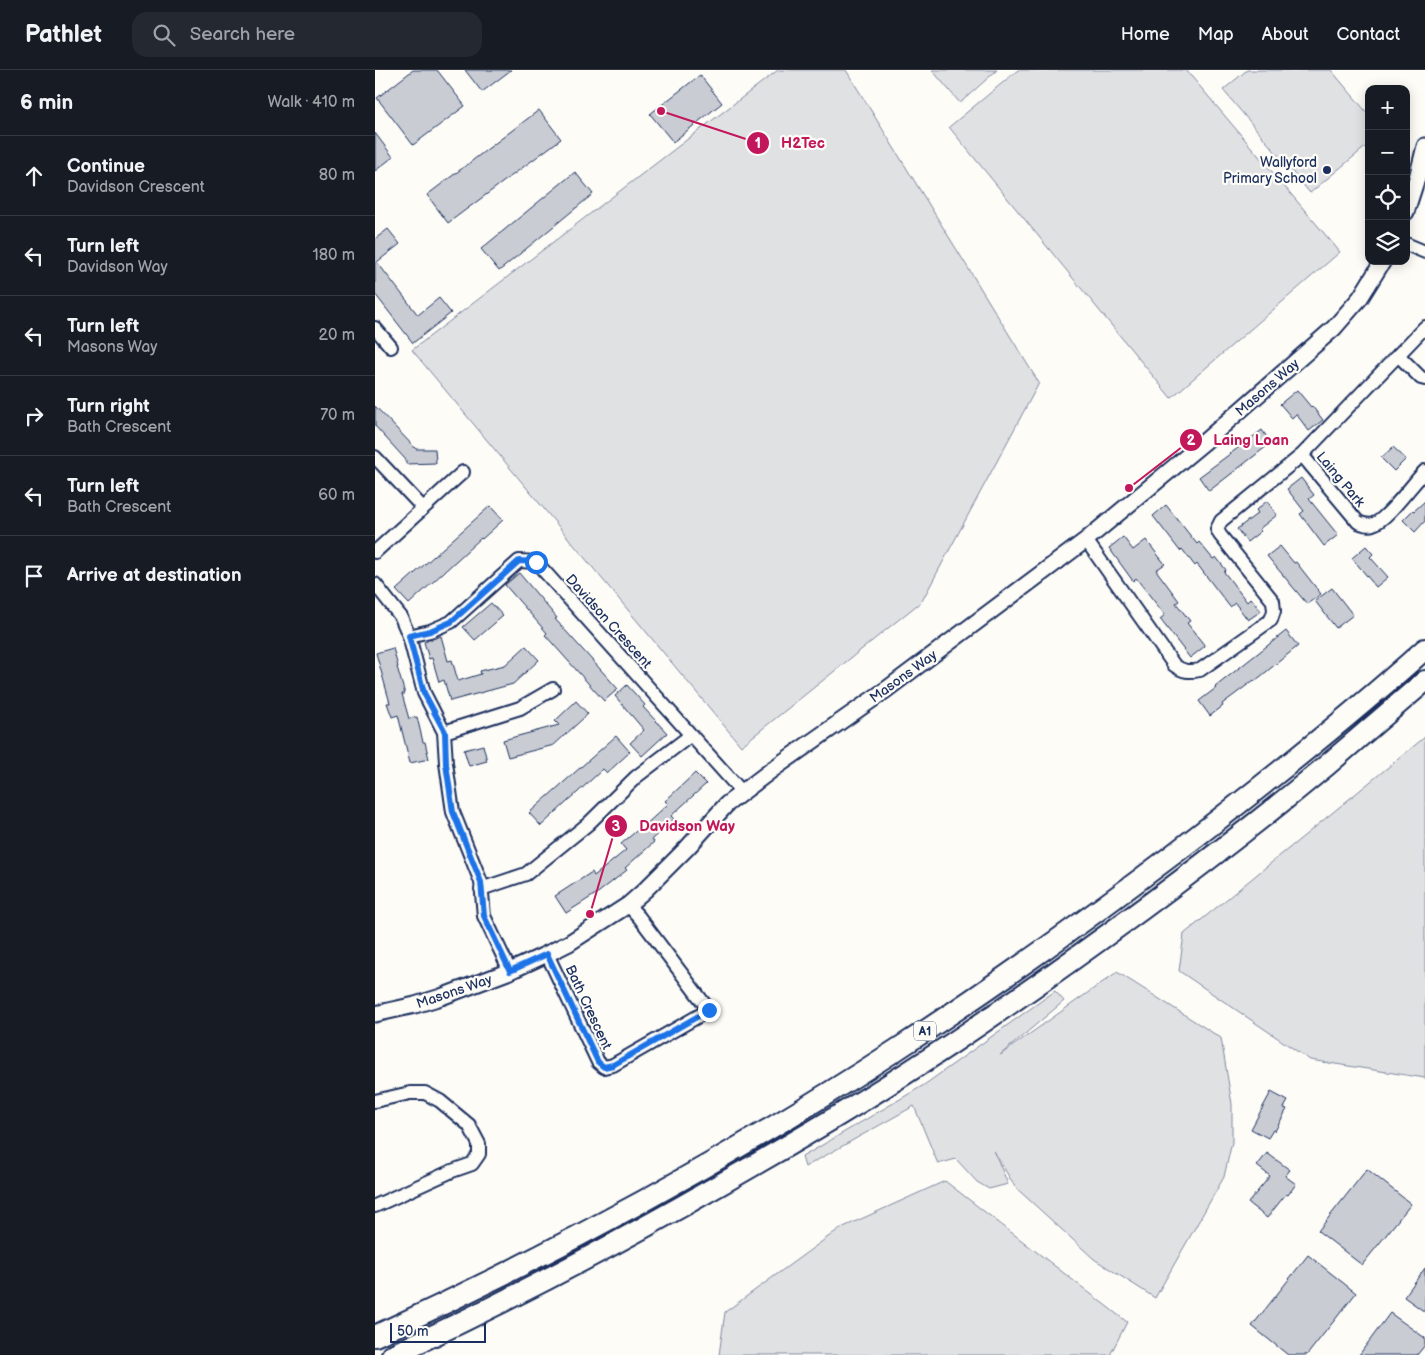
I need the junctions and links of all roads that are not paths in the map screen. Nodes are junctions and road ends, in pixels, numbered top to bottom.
1 (1425, 146) edge
2 (1410, 200) edge
3 (1410, 246) edge
4 (1425, 252) edge
5 (1381, 265) edge
6 (1425, 327) edge
7 (375, 328) edge
8 (391, 347) dead end
9 (1398, 355) junction
10 (1425, 380) edge
11 (1302, 455) junction
12 (375, 457) edge
13 (1425, 471) edge
14 (463, 472) dead end
15 (423, 508) junction
16 (1086, 540) junction
17 (375, 552) edge
18 (375, 584) edge
19 (409, 636) junction
20 (1425, 649) edge
21 (1425, 681) edge
22 (553, 689) dead end
23 (445, 732) junction
24 (691, 735) junction
25 (742, 792) junction
26 (481, 889) junction
27 (628, 905) junction
28 (547, 954) junction
29 (510, 971) junction
30 (375, 1014) edge
31 (375, 1101) edge
32 (375, 1206) edge
33 (375, 1336) edge
34 (392, 1355) edge

1 - 2 street
3 - 4 street
5 - 16 street, Masons Way
6 - 9 street
7 - 8 street
9 - 10 street
9 - 11 street
11 - 13 street, Laing Park
11 - 16 street
12 - 15 street
14 - 15 street
15 - 17 street
16 - 25 street, Masons Way
18 - 19 street
19 - 23 street
19 - 24 street, Davidson Crescent
20 - 33 highway, A1
21 - 34 highway, A1
22 - 23 street
23 - 26 street
24 - 25 street, Davidson Crescent
24 - 26 street
25 - 27 street, Masons Way
26 - 29 street
27 - 28 street, Masons Way
27 - 28 street, Bath Crescent
28 - 29 street, Masons Way
29 - 30 street, Masons Way
31 - 32 street

